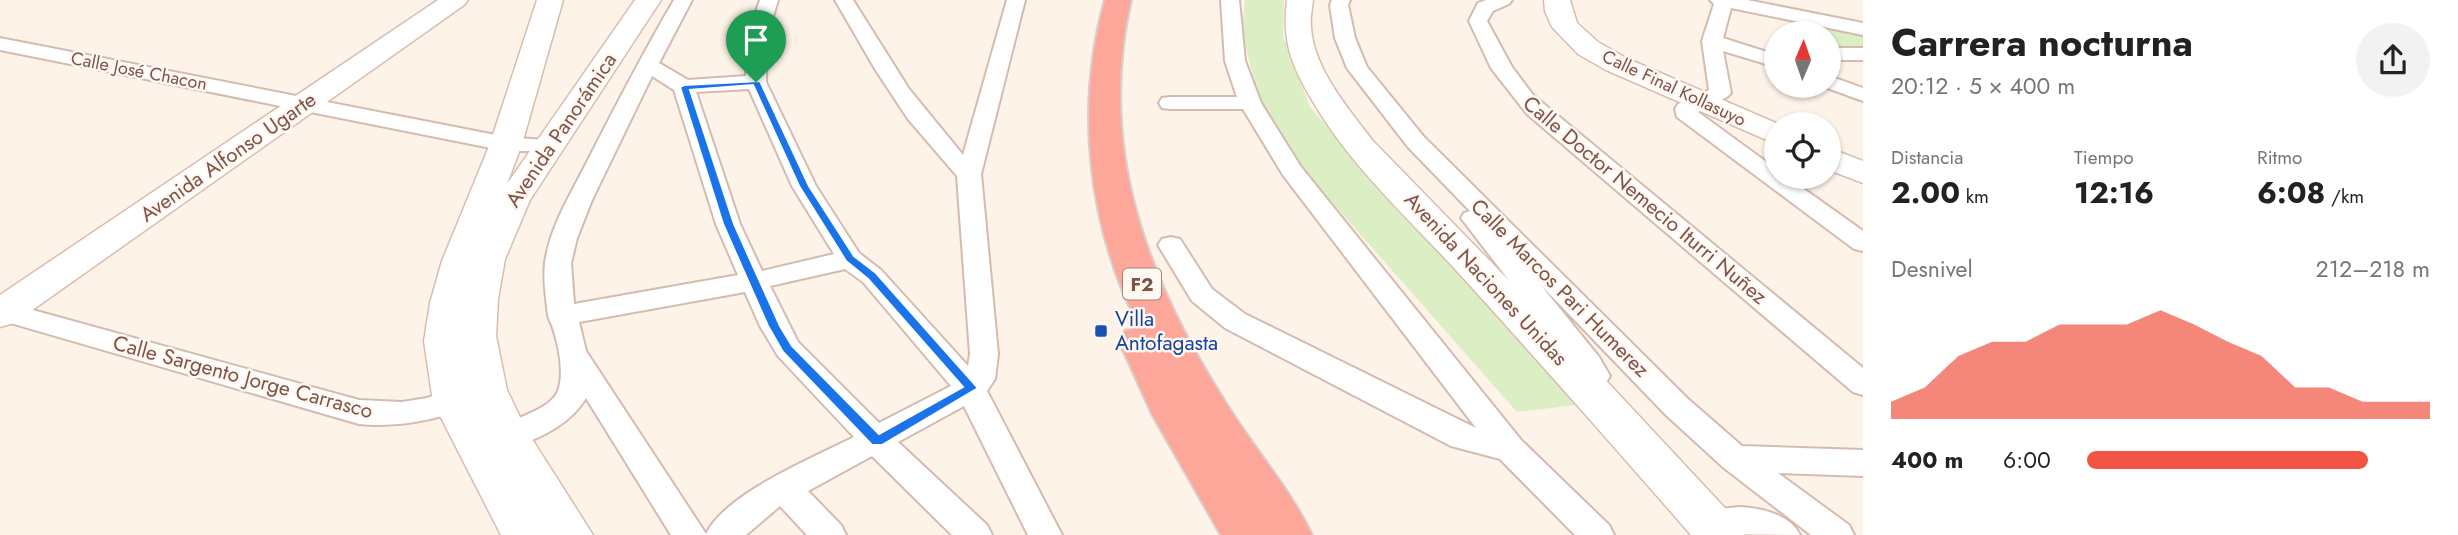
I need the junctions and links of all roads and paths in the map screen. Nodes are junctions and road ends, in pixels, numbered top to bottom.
1 (424, 0) edge
2 (455, 0) edge
3 (550, 0) edge
4 (648, 0) edge
5 (683, 0) edge
6 (769, 0) edge
7 (844, 0) edge
8 (1016, 0) edge
9 (1095, 0) edge
10 (1118, 0) edge
11 (1230, 0) edge
12 (1300, 0) edge
13 (1341, 0) edge
14 (1503, 0) edge
15 (1557, 0) edge
16 (1722, 0) edge
17 (1802, 17) edge
18 (1863, 29) edge
19 (1712, 41) junction
20 (0, 44) edge
21 (1841, 54) edge
22 (1863, 54) edge
23 (1764, 57) edge
24 (646, 64) junction
25 (756, 82) junction
26 (684, 87) junction
27 (1841, 87) edge
28 (1863, 95) edge
29 (291, 101) junction
30 (1700, 101) junction
31 (1170, 103) dead end
32 (1250, 103) junction
33 (1764, 130) edge
34 (506, 145) junction
35 (550, 146) junction
36 (1841, 163) edge
37 (1863, 173) edge
38 (969, 174) junction
39 (1474, 200) junction
40 (1863, 243) edge
41 (1171, 245) dead end
42 (850, 259) junction
43 (755, 281) junction
44 (1, 306) edge
45 (561, 316) junction
46 (573, 354) junction
47 (1863, 384) edge
48 (1585, 385) junction
49 (971, 388) junction
50 (470, 396) junction
51 (508, 437) junction
52 (877, 441) junction
53 (1510, 449) junction
54 (1735, 459) junction
55 (1863, 463) edge
56 (784, 488) junction
57 (1715, 530) edge
58 (525, 535) edge
59 (569, 535) edge
60 (690, 535) edge
61 (723, 535) edge
62 (829, 535) edge
63 (975, 535) edge
64 (1045, 535) edge
65 (1247, 535) edge
66 (1287, 535) edge
67 (1597, 535) edge
68 (1783, 535) edge
69 (1837, 535) edge

1 - 29 street, Avenida Alfonso Ugarte
2 - 29 street, Avenida Alfonso Ugarte
3 - 34 street, Avenida Panorámica
4 - 35 street, Avenida Panorámica
5 - 24 street
6 - 25 street
7 - 38 street
8 - 38 street
9 - 65 highway, F2
10 - 66 highway, F2
11 - 32 street
12 - 48 street, Avenida Naciones Unidas
13 - 39 street, Calle Marcos Pari Humerez
14 - 47 street, Calle Doctor Nemecio Iturri Nuñez
15 - 30 street, Calle Final Kollasuyo
16 - 17 street
16 - 19 street
17 - 18 street
19 - 23 street
19 - 30 street
20 - 29 street, Calle José Chacon
21 - 22 street
24 - 26 street
24 - 45 street
25 - 26 street
25 - 42 street
26 - 43 street
27 - 28 street
29 - 34 street, Calle José Chacon
29 - 44 street, Avenida Alfonso Ugarte
30 - 33 street, Calle Final Kollasuyo
30 - 40 street
31 - 32 street
32 - 53 street
34 - 35 street, Calle José Chacon
34 - 50 street, Avenida Panorámica
35 - 50 street, Avenida Panorámica
36 - 37 street
38 - 49 street
39 - 48 street
39 - 54 street, Calle Marcos Pari Humerez
41 - 53 street
42 - 43 street
42 - 49 street
43 - 45 street
43 - 52 street
44 - 50 street, Calle Sargento Jorge Carrasco
45 - 46 street
46 - 51 street
46 - 60 street
48 - 57 street, Avenida Naciones Unidas
49 - 52 street
49 - 64 street
50 - 51 street, Avenida Panorámica
50 - 58 street, Avenida Panorámica
51 - 59 street, Avenida Panorámica
52 - 56 street
52 - 63 street
53 - 67 street
54 - 55 street
54 - 69 street, Calle Marcos Pari Humerez
56 - 61 street
56 - 62 street
57 - 68 street

